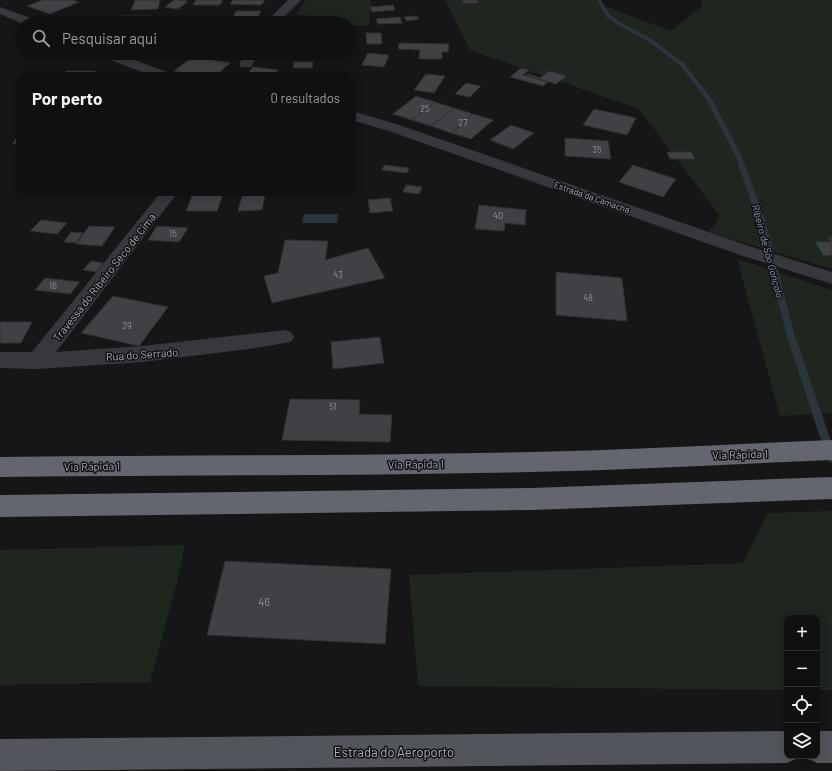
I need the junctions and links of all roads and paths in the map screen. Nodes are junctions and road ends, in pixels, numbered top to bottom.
1 (295, 0) edge
2 (3, 5) edge
3 (21, 16) edge
4 (278, 16) edge
5 (122, 60) edge
6 (135, 65) junction
7 (121, 72) dead end
8 (153, 72) edge
9 (356, 116) edge
10 (167, 196) edge
11 (832, 278) edge
12 (284, 337) dead end
13 (0, 360) edge
14 (37, 361) junction
15 (832, 450) edge
16 (0, 467) edge
17 (832, 488) edge
18 (0, 506) edge
19 (784, 747) edge
20 (820, 747) edge
21 (832, 747) edge
22 (0, 755) edge

1 - 4 street
2 - 3 street
5 - 6 street
6 - 7 street
6 - 8 street
9 - 11 street, Estrada da Camacha
10 - 14 street, Travessa do Ribeiro Seco de Cima
12 - 14 street, Rua do Serrado
13 - 14 street, Rua do Serrado
15 - 16 highway, Via Rápida 1
17 - 18 highway
19 - 22 main road, Estrada do Aeroporto
20 - 21 main road

